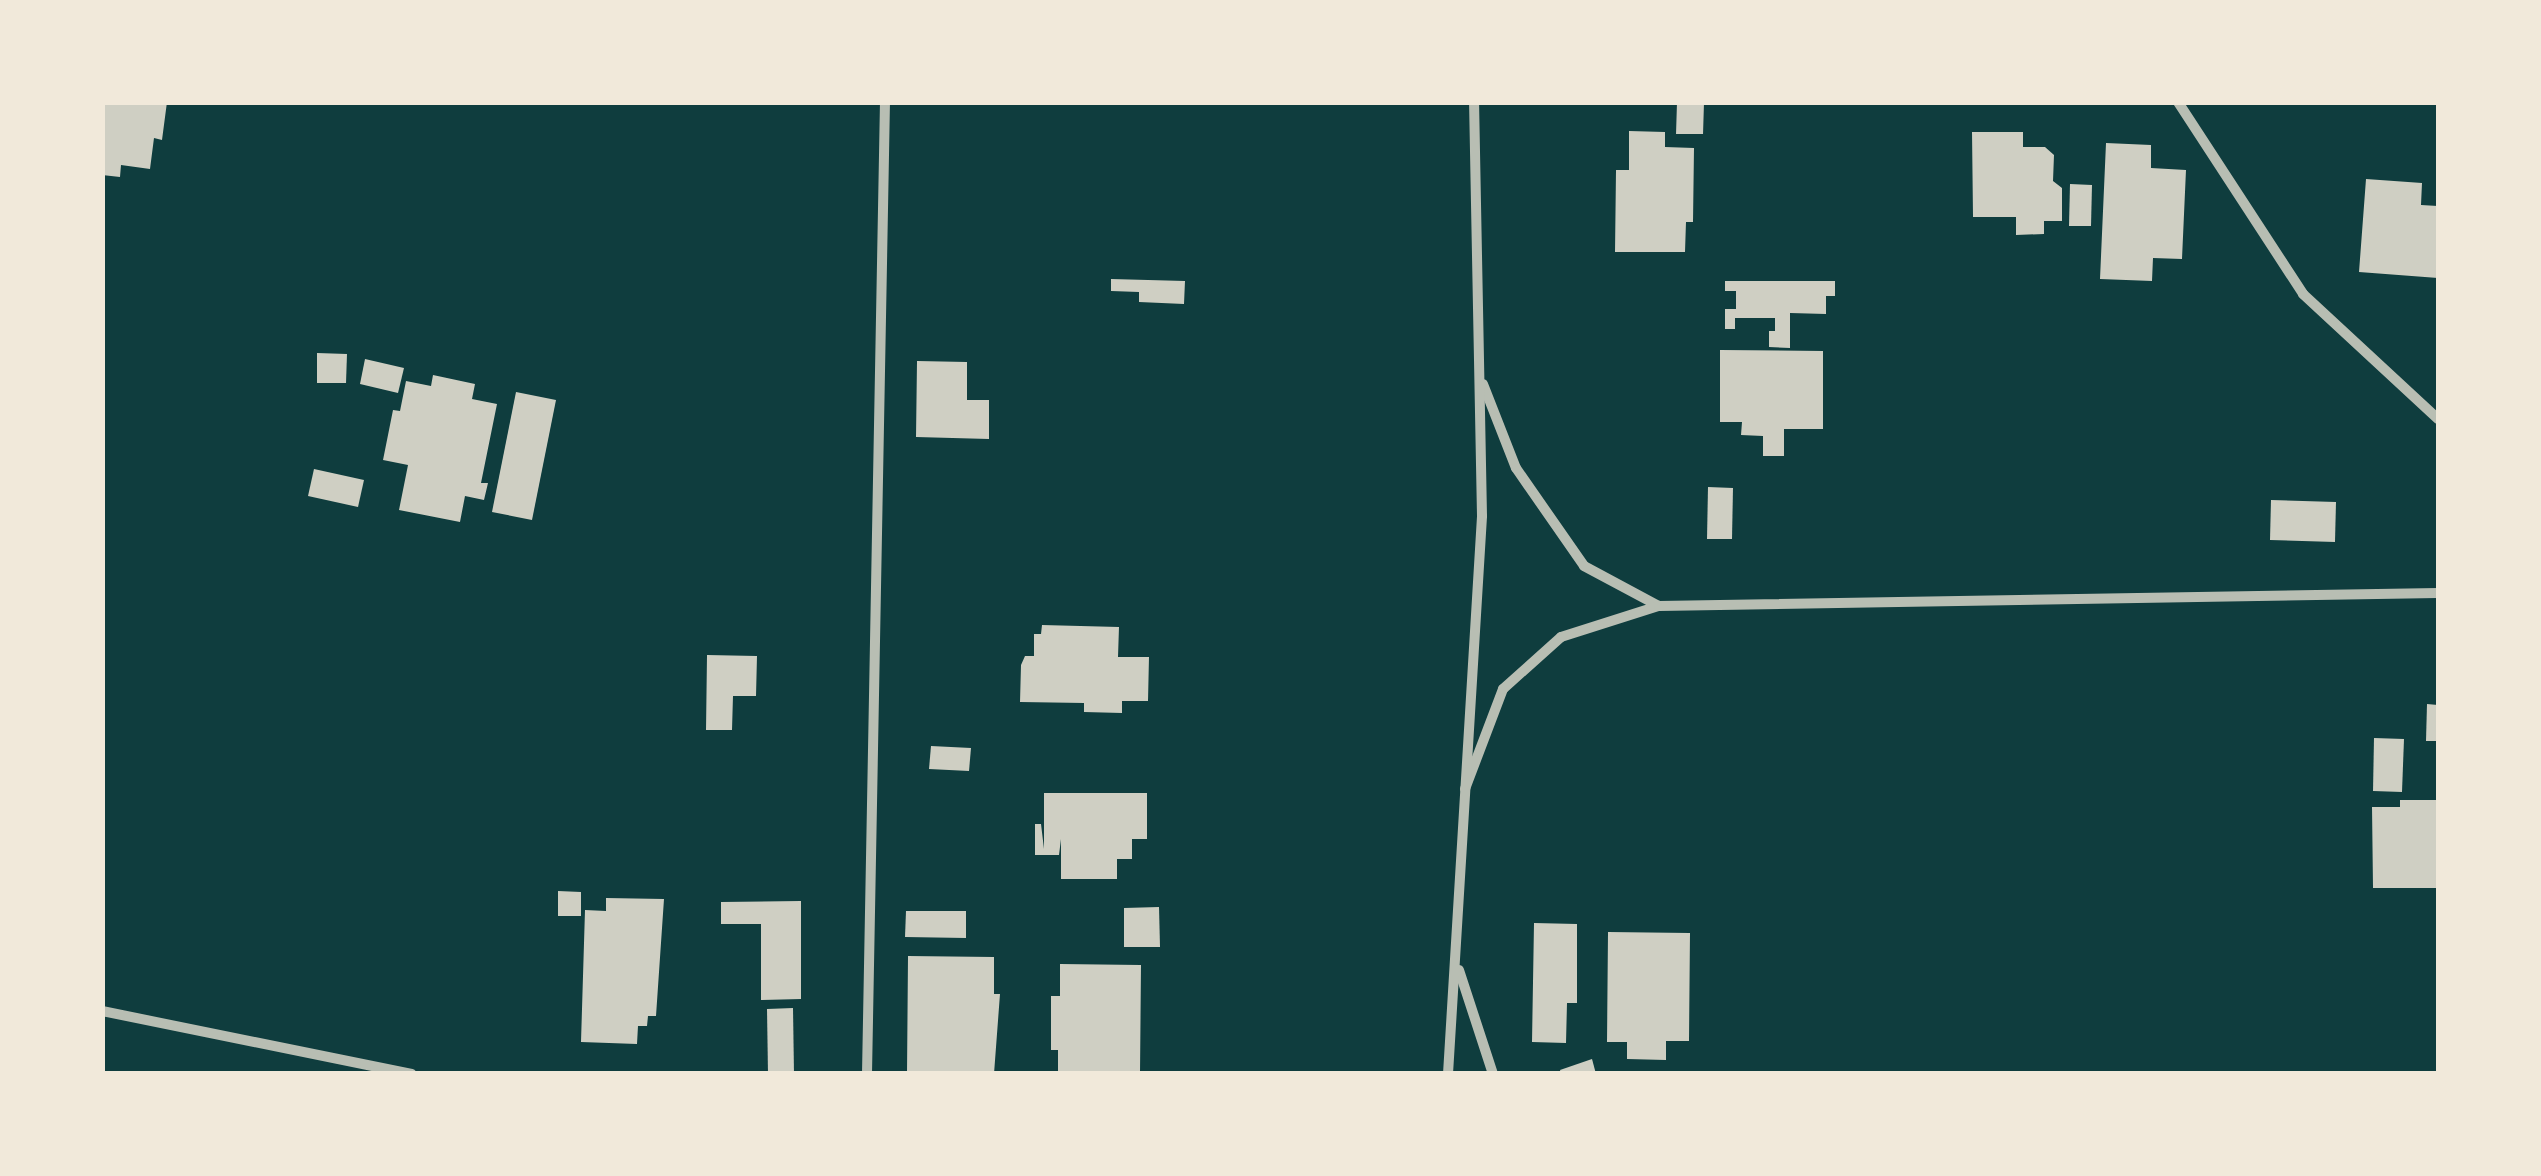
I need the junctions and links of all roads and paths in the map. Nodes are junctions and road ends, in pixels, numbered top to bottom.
1 (885, 102) edge
2 (1474, 102) edge
3 (2178, 102) edge
4 (1480, 378) junction
5 (2438, 420) edge
6 (2438, 593) edge
7 (1659, 606) junction
8 (1465, 789) junction
9 (1456, 959) junction
10 (102, 1011) edge
11 (412, 1074) edge
12 (867, 1074) edge
13 (1448, 1074) edge
14 (1492, 1074) edge

1 - 12 street
2 - 4 street
3 - 5 street
4 - 7 street
4 - 8 street
6 - 7 street
7 - 8 street
8 - 9 street
9 - 13 street
9 - 14 street
10 - 11 street

